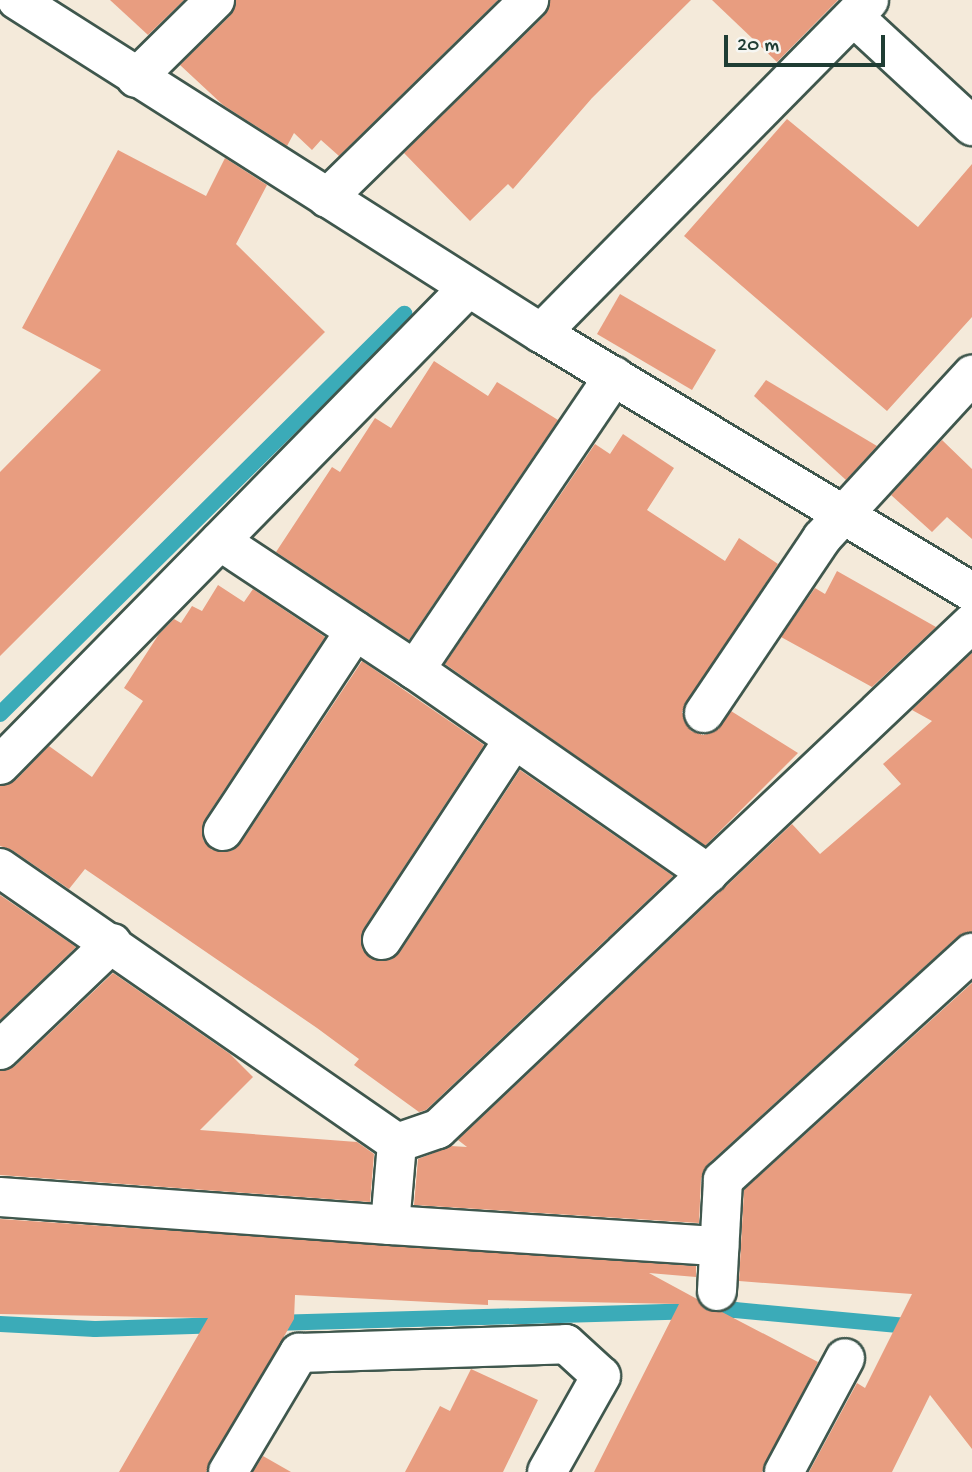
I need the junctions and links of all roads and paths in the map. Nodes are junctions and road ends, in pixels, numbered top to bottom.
1 (18, 0) edge
2 (215, 0) edge
3 (529, 0) edge
4 (861, 8) edge
5 (136, 78) junction
6 (972, 126) edge
7 (327, 198) junction
8 (468, 288) junction
9 (541, 333) junction
10 (972, 375) edge
11 (614, 376) junction
12 (848, 514) junction
13 (220, 541) junction
14 (972, 592) edge
15 (972, 623) edge
16 (355, 631) junction
17 (415, 670) junction
18 (704, 713) dead end
19 (514, 739) junction
20 (0, 765) edge
21 (223, 831) dead end
22 (0, 868) edge
23 (708, 874) junction
24 (382, 940) dead end
25 (112, 943) junction
26 (972, 953) edge
27 (0, 1050) edge
28 (397, 1143) junction
29 (0, 1197) edge
30 (390, 1225) junction
31 (719, 1246) junction
32 (717, 1292) dead end
33 (845, 1358) dead end
34 (228, 1472) edge
35 (547, 1472) edge
36 (784, 1472) edge

1 - 5 street
2 - 5 street
3 - 7 street
4 - 6 street
4 - 9 street
5 - 7 street
7 - 8 street
8 - 9 street
8 - 13 street
9 - 11 street
10 - 12 street
11 - 12 street
11 - 17 street
12 - 14 street
12 - 18 street
13 - 16 street
13 - 20 street
15 - 23 street
16 - 17 street
16 - 21 street
17 - 19 street
19 - 23 street
19 - 24 street
22 - 25 street
23 - 28 street
25 - 27 street
25 - 28 street
26 - 31 street
28 - 30 street
29 - 30 street
30 - 31 street
31 - 32 street
33 - 36 street
34 - 35 street

